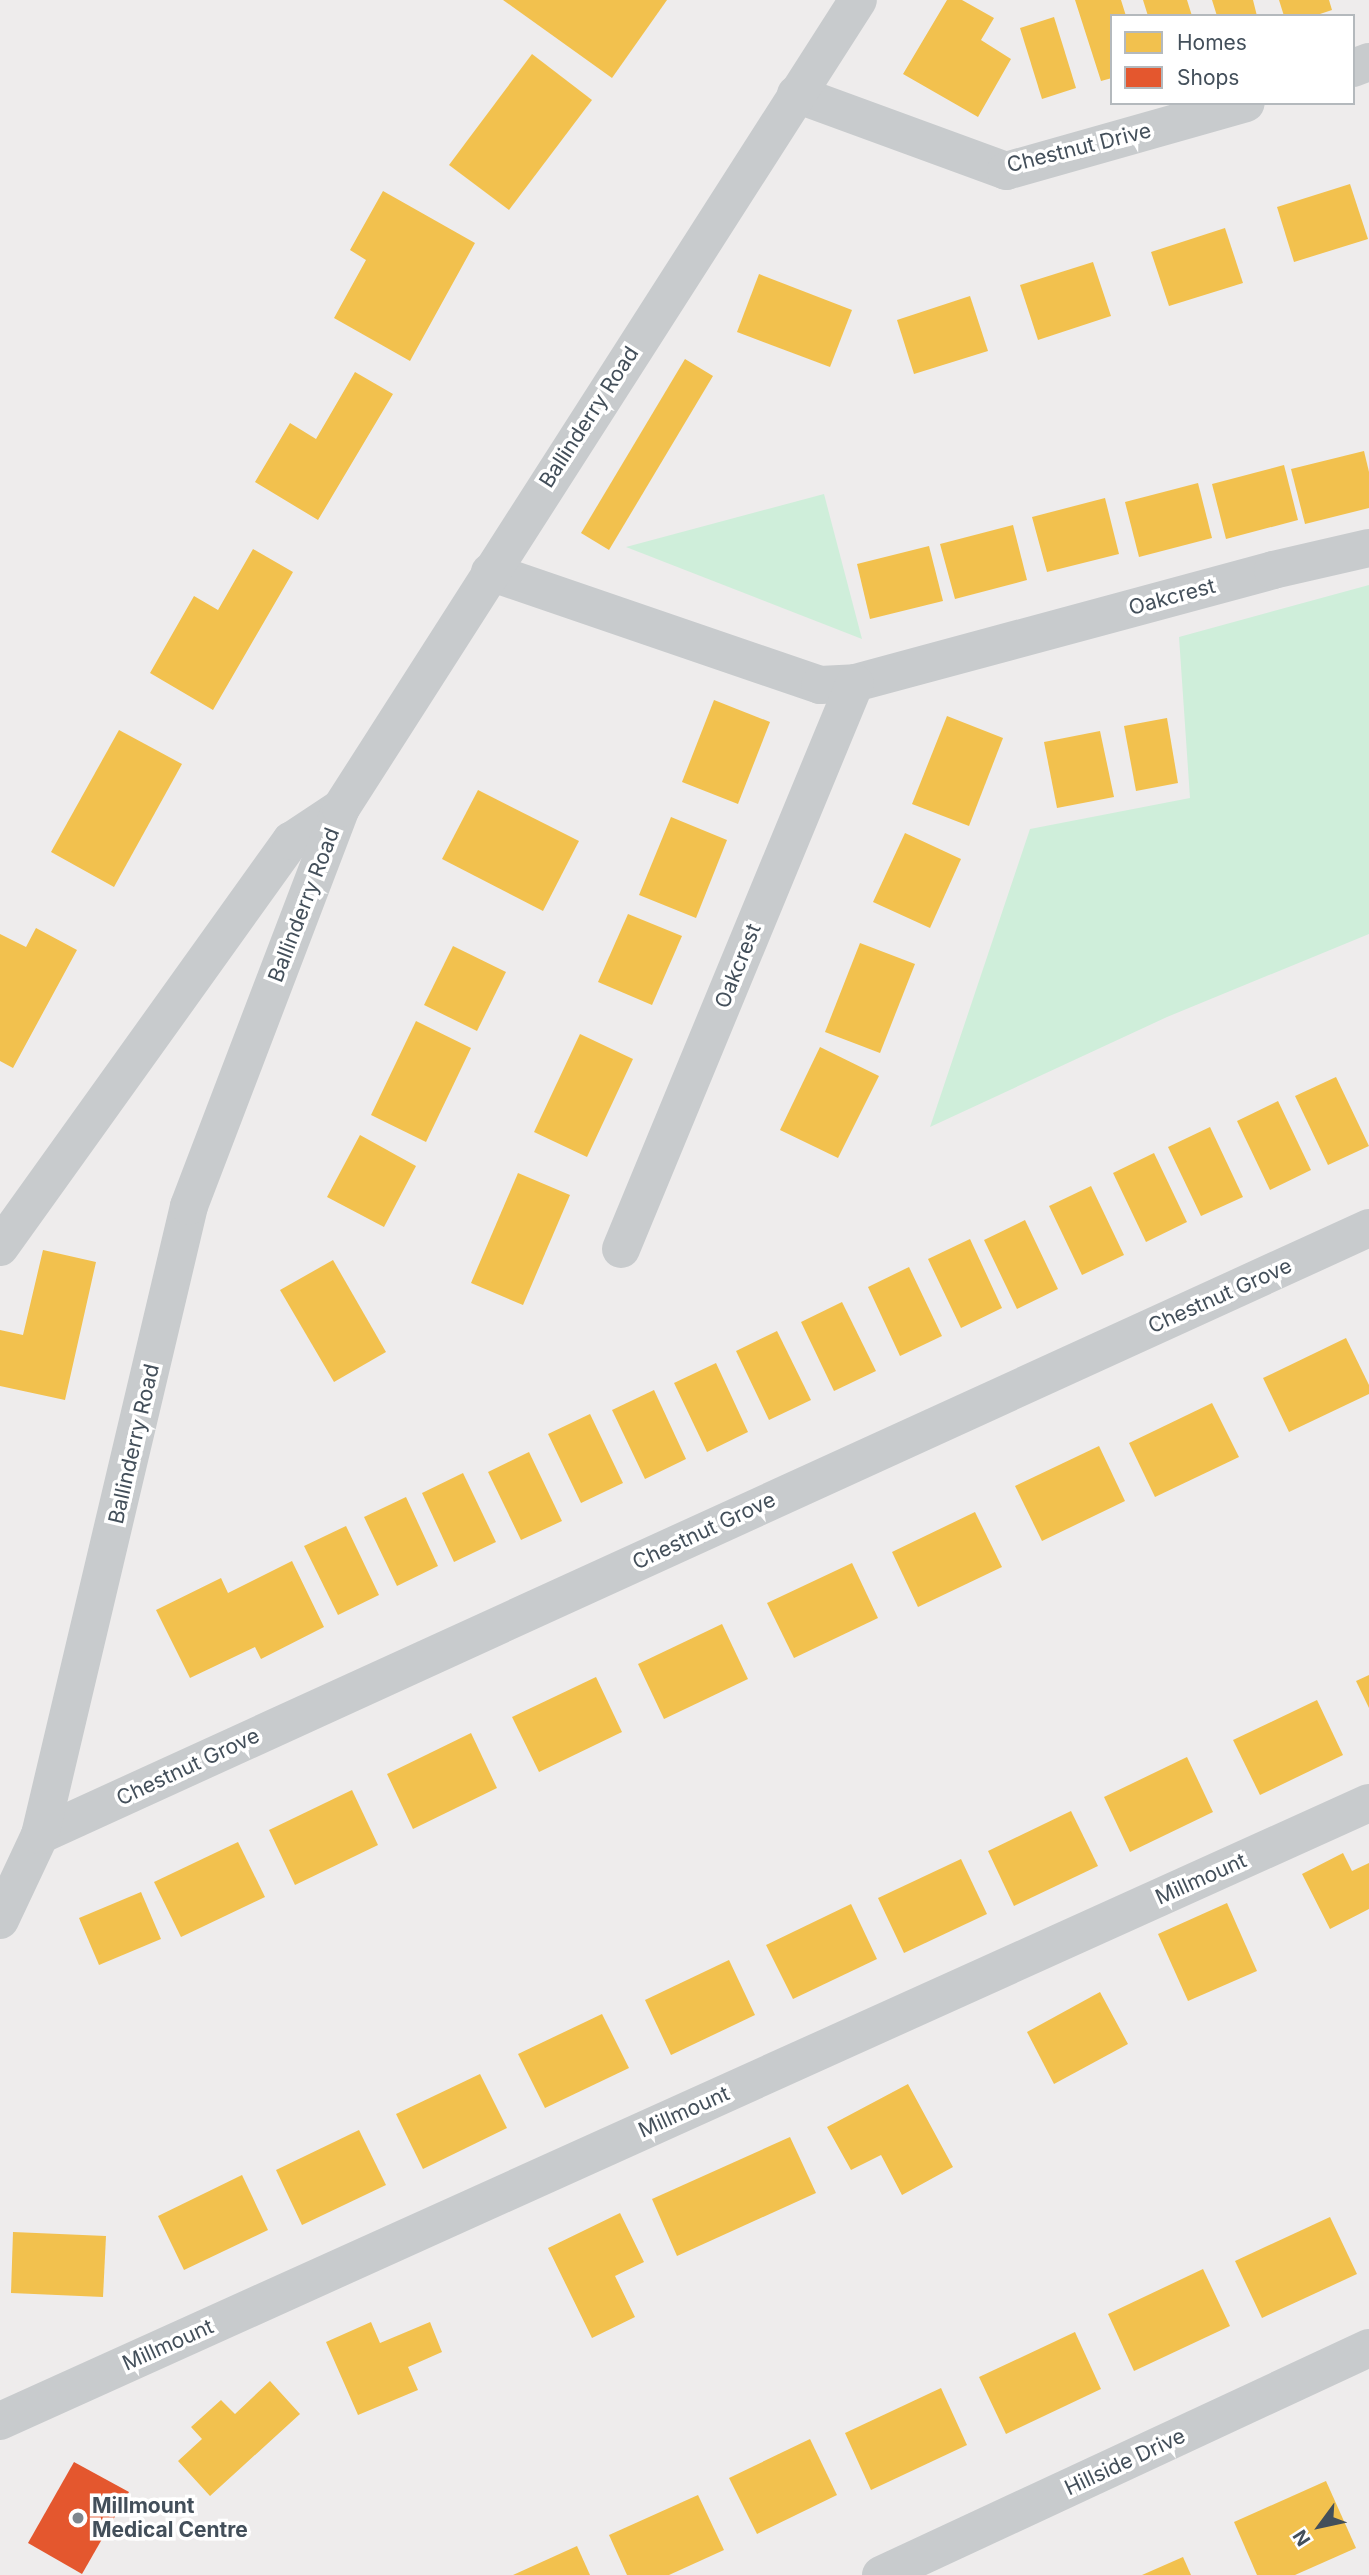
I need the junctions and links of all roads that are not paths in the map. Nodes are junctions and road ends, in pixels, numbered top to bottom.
1 (858, 0) edge
2 (796, 94) junction
3 (1238, 105) edge
4 (1369, 548) edge
5 (490, 572) junction
6 (855, 683) junction
7 (341, 808) junction
8 (1369, 1228) edge
9 (0, 1247) edge
10 (621, 1249) dead end
11 (1369, 1803) edge
12 (40, 1835) junction
13 (0, 1920) edge
14 (1369, 2348) edge
15 (0, 2421) edge
16 (881, 2575) edge

1 - 2 street, Ballinderry Road
2 - 3 street, Chestnut Drive
2 - 5 street, Ballinderry Road
4 - 6 street, Oakcrest
5 - 6 street, Oakcrest
5 - 7 street, Ballinderry Road
6 - 10 street, Oakcrest
7 - 9 street
7 - 12 street, Ballinderry Road
8 - 12 street, Chestnut Grove
11 - 15 street, Millmount
12 - 13 street, Ballinderry Road
14 - 16 street, Hillside Drive

